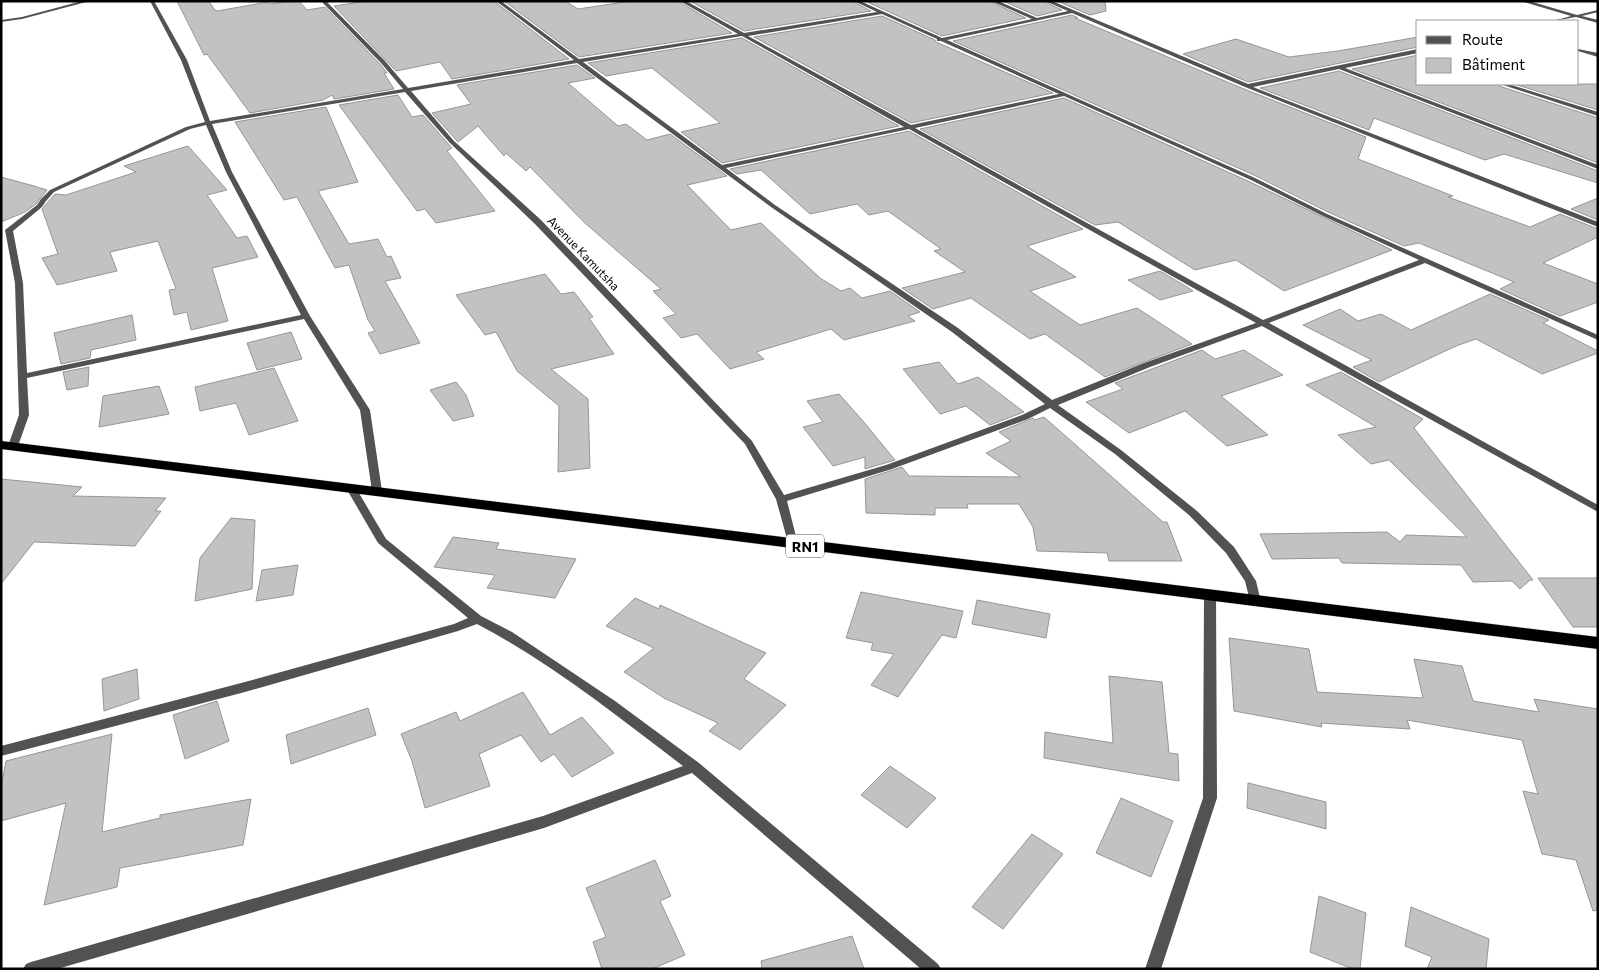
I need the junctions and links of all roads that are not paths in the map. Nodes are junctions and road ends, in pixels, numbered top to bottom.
1 (88, 1) edge
2 (152, 1) edge
3 (323, 1) edge
4 (498, 1) edge
5 (682, 1) edge
6 (856, 1) edge
7 (992, 1) edge
8 (1047, 1) edge
9 (1523, 1) edge
10 (1598, 11) edge
11 (1072, 12) junction
12 (881, 13) junction
13 (1578, 17) junction
14 (1036, 19) junction
15 (1561, 20) edge
16 (1, 21) edge
17 (1598, 22) edge
18 (741, 34) junction
19 (939, 40) junction
20 (1579, 50) edge
21 (1416, 52) edge
22 (1408, 54) junction
23 (1416, 56) edge
24 (1598, 56) edge
25 (577, 61) junction
26 (1339, 67) junction
27 (1506, 85) edge
28 (1247, 86) junction
29 (406, 89) junction
30 (1062, 95) junction
31 (1598, 114) edge
32 (208, 123) junction
33 (910, 127) junction
34 (722, 167) junction
35 (1598, 167) edge
36 (1598, 225) edge
37 (1424, 261) junction
38 (306, 316) junction
39 (1262, 323) junction
40 (1598, 338) edge
41 (23, 376) junction
42 (1050, 404) junction
43 (7, 445) edge
44 (351, 488) junction
45 (377, 491) junction
46 (781, 499) junction
47 (1597, 508) edge
48 (793, 544) junction
49 (1210, 596) junction
50 (1255, 602) junction
51 (477, 619) junction
52 (1598, 643) edge
53 (1, 751) edge
54 (694, 767) junction
55 (31, 969) edge
56 (933, 969) edge
57 (1153, 969) edge

1 - 16 street
2 - 32 street
3 - 29 street, Avenue Kamutsha
4 - 25 street
5 - 18 street
6 - 12 street
7 - 14 street
8 - 11 street
9 - 13 street
10 - 13 street
11 - 14 street
11 - 28 street
12 - 18 street
12 - 19 street
13 - 15 street
13 - 17 street
14 - 19 street
18 - 25 street
18 - 33 street
19 - 30 street
20 - 24 street
21 - 22 street
22 - 23 street
22 - 26 street
25 - 29 street
25 - 34 street
26 - 28 street
26 - 35 street
27 - 31 street
28 - 36 street
29 - 32 street
29 - 46 street, Avenue Kamutsha
30 - 33 street
30 - 37 street
32 - 38 street
32 - 41 street
33 - 34 street
33 - 39 street
34 - 42 street
37 - 39 street
37 - 40 street
38 - 41 street
38 - 45 street
39 - 42 street
39 - 47 street
41 - 43 street
42 - 46 street
42 - 50 street
43 - 44 highway, RN1
44 - 45 highway, RN1
44 - 51 street
45 - 48 highway, RN1
46 - 48 street, Avenue Kamutsha
48 - 49 highway, RN1
49 - 50 highway, RN1
49 - 57 street
50 - 52 highway, RN1
51 - 53 street
51 - 54 street
54 - 55 street
54 - 56 street

